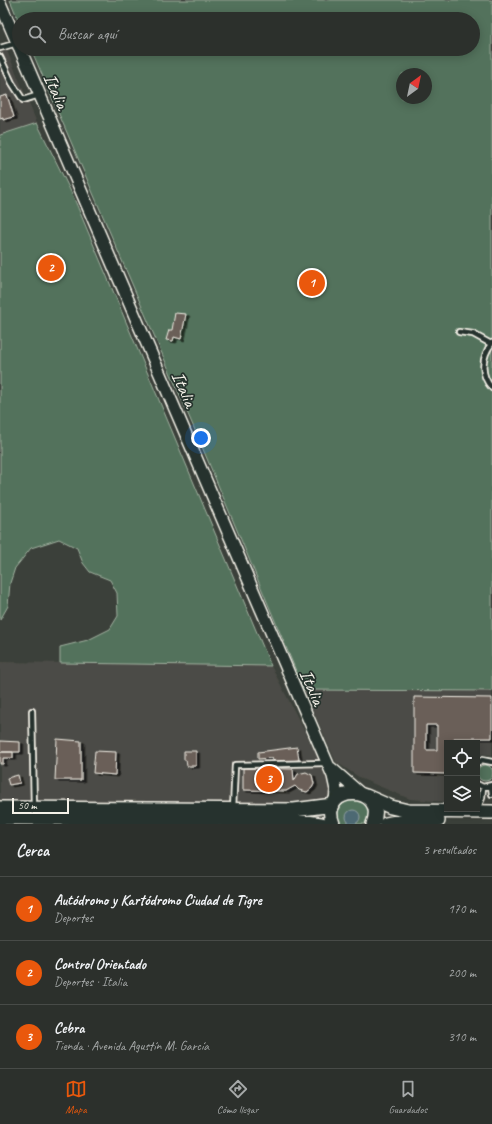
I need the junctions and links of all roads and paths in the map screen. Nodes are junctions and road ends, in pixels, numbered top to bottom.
1 (0, 3) edge
2 (12, 31) edge
3 (12, 47) edge
4 (0, 48) edge
5 (23, 56) edge
6 (0, 57) edge
7 (40, 95) junction
8 (459, 332) dead end
9 (491, 344) edge
10 (492, 388) edge
11 (32, 711) dead end
12 (480, 761) edge
13 (492, 762) edge
14 (327, 764) junction
15 (492, 785) edge
16 (480, 786) edge
17 (483, 787) junction
18 (492, 794) edge
19 (363, 795) junction
20 (480, 803) edge
21 (334, 804) junction
22 (0, 808) edge
23 (34, 808) junction
24 (233, 809) junction
25 (444, 812) edge
26 (480, 812) edge
27 (492, 812) edge
28 (0, 818) edge
29 (492, 821) edge
30 (321, 824) edge
31 (333, 824) edge
32 (373, 824) edge
33 (386, 824) edge

1 - 2 street, Italia
3 - 4 lane
5 - 7 street, Italia
6 - 7 lane
7 - 14 street, Italia
8 - 9 lane
9 - 10 lane
11 - 23 lane
12 - 13 lane
14 - 19 street, Italia
14 - 21 street, Italia
14 - 24 lane
15 - 17 lane
15 - 18 lane
16 - 17 lane
17 - 20 lane
19 - 21 main road
19 - 25 main road
19 - 32 main road
21 - 24 main road
21 - 31 main road
22 - 23 main road
23 - 24 main road
26 - 27 main road
28 - 30 main road
29 - 33 main road

